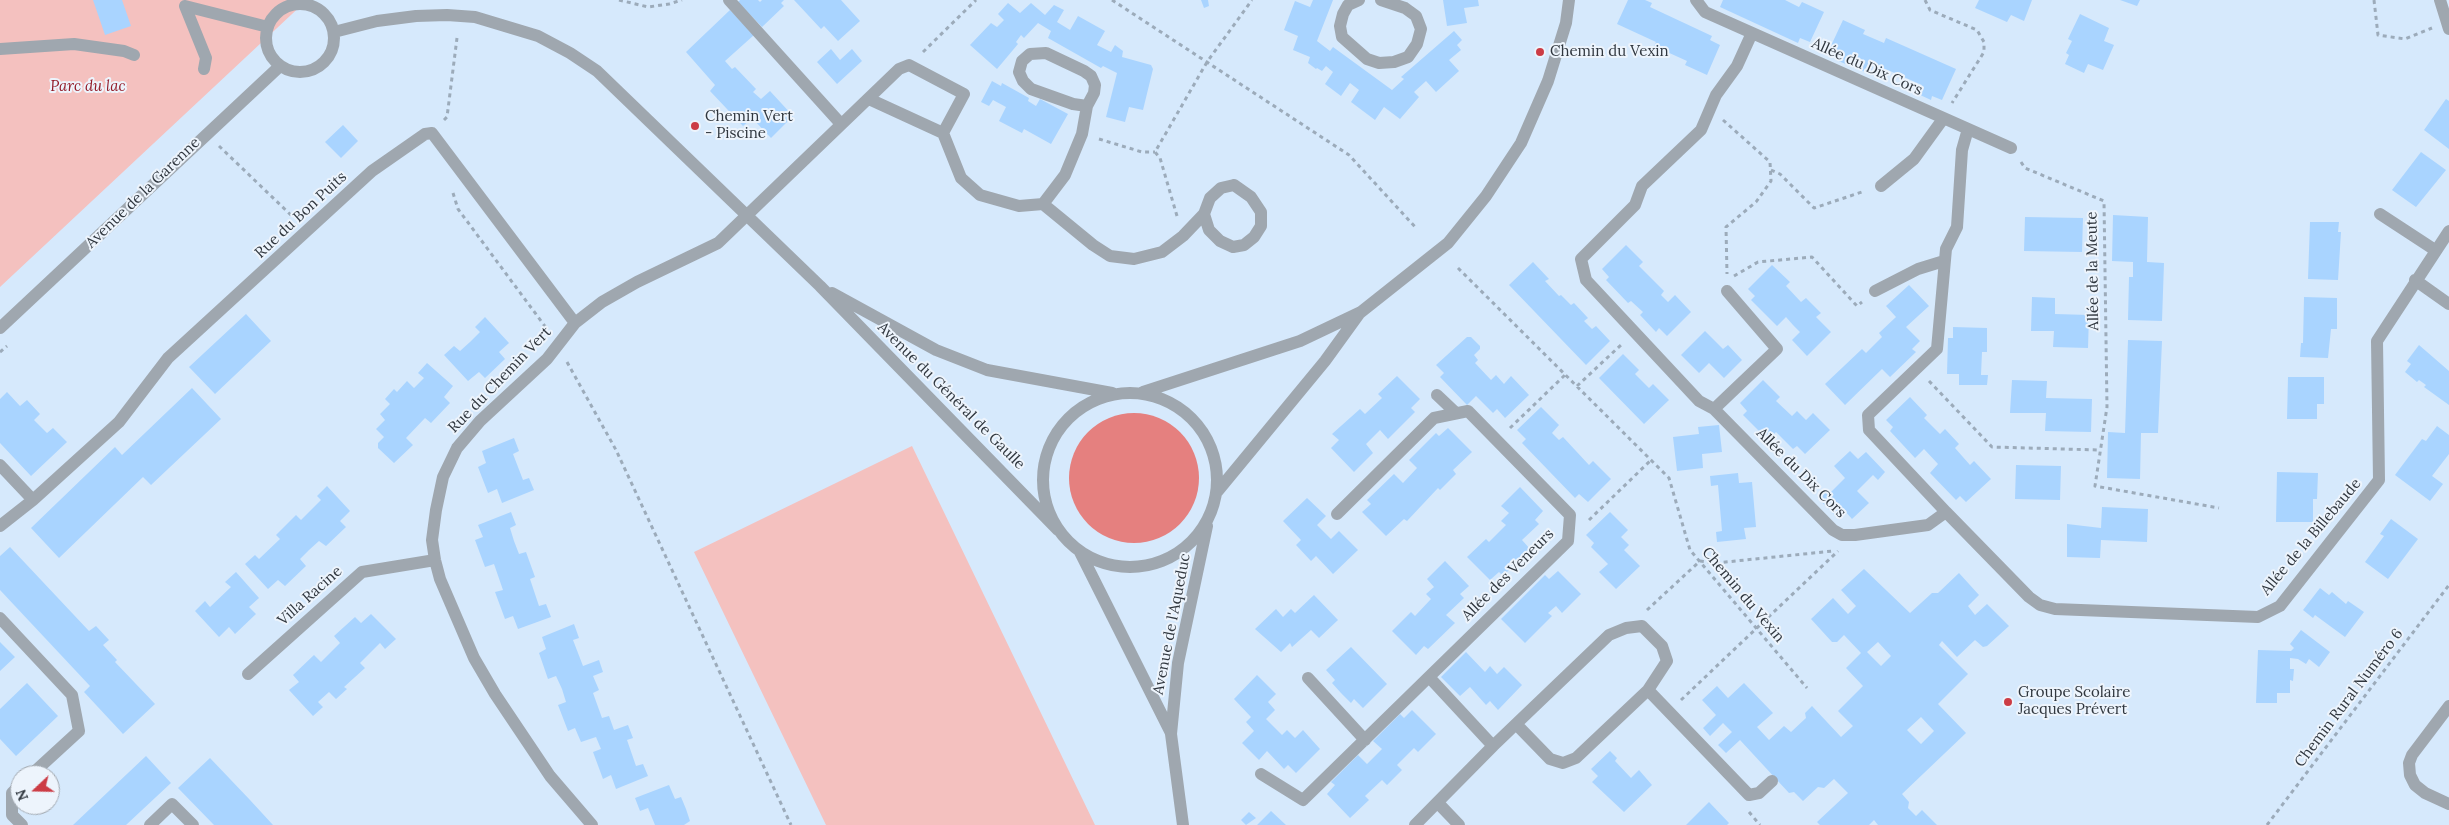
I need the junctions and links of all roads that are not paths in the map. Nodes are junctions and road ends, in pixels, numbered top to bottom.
1 (730, 0) edge
2 (1359, 0) edge
3 (1381, 0) edge
4 (1568, 0) edge
5 (1696, 0) edge
6 (2440, 0) edge
7 (189, 3) edge
8 (310, 3) edge
9 (1406, 4) edge
10 (2448, 26) edge
11 (268, 27) junction
12 (334, 32) junction
13 (1752, 33) junction
14 (0, 49) edge
15 (134, 55) dead end
16 (280, 66) junction
17 (204, 69) dead end
18 (868, 98) junction
19 (1086, 106) junction
20 (1943, 119) junction
21 (841, 124) junction
22 (1968, 129) junction
23 (943, 133) junction
24 (2011, 148) road end
25 (1880, 186) road end
26 (1043, 204) junction
27 (1204, 214) junction
28 (2380, 214) dead end
29 (747, 217) junction
30 (2449, 231) edge
31 (2435, 250) junction
32 (1944, 261) junction
33 (2415, 280) junction
34 (820, 286) junction
35 (1727, 290) dead end
36 (1875, 291) road end
37 (2449, 304) edge
38 (1361, 312) junction
39 (575, 323) junction
40 (0, 328) edge
41 (1143, 392) junction
42 (1114, 393) junction
43 (1437, 395) dead end
44 (1714, 409) junction
45 (1456, 414) junction
46 (0, 465) edge
47 (1217, 492) junction
48 (33, 500) junction
49 (1946, 512) junction
50 (1337, 514) dead end
51 (1208, 521) junction
52 (0, 526) edge
53 (1058, 530) junction
54 (1080, 552) junction
55 (434, 560) junction
56 (0, 618) edge
57 (248, 674) dead end
58 (1429, 677) junction
59 (1308, 678) dead end
60 (1648, 690) junction
61 (2449, 706) edge
62 (1516, 724) junction
63 (1171, 734) junction
64 (1365, 740) junction
65 (1493, 746) junction
66 (42, 765) edge
67 (1261, 774) dead end
68 (1772, 781) dead end
69 (1438, 803) junction
70 (2449, 804) edge
71 (12, 815) edge
72 (22, 825) edge
73 (150, 825) edge
74 (193, 825) edge
75 (592, 825) edge
76 (1183, 825) edge
77 (1415, 825) edge
78 (1459, 825) edge

1 - 21 street
2 - 9 street
3 - 9 street
4 - 38 street
5 - 13 street, Allée du Dix Cors
6 - 10 street
7 - 11 street
7 - 17 street
8 - 11 street
8 - 12 street
11 - 16 street
12 - 16 street
12 - 29 street, Avenue du Général de Gaulle
13 - 20 street, Allée du Dix Cors
13 - 44 street, Allée du Dix Cors
14 - 15 street
16 - 40 street, Avenue de la Garenne
18 - 21 street, Rue du Chemin Vert
18 - 23 street
18 - 23 street, Rue du Chemin Vert
19 - 19 street
19 - 26 street
20 - 22 street, Allée du Dix Cors
20 - 25 street
21 - 29 street, Rue du Chemin Vert
22 - 24 street, Allée du Dix Cors
22 - 32 street
23 - 26 street
26 - 27 street
27 - 27 street
28 - 31 street
29 - 34 street, Avenue du Général de Gaulle
29 - 39 street, Rue du Chemin Vert
30 - 31 street, Allée de la Billebaude
31 - 33 street, Allée de la Billebaude
32 - 36 street
32 - 49 street
33 - 37 street
33 - 49 street, Allée de la Billebaude
34 - 42 street, Avenue du Général de Gaulle
34 - 53 street, Avenue du Général de Gaulle
35 - 44 street
38 - 41 street
38 - 47 street
39 - 48 street, Rue du Bon Puits
39 - 55 street, Rue du Chemin Vert
41 - 42 street
41 - 47 street
42 - 53 street
43 - 45 street, Allée des Veneurs
44 - 49 street, Allée du Dix Cors
45 - 50 street
45 - 58 street, Allée des Veneurs
46 - 48 street
47 - 51 street
48 - 52 street, Rue du Bon Puits
51 - 54 street
51 - 63 street, Avenue de l'Aqueduc
53 - 54 street
54 - 63 street, Avenue de l'Aqueduc
55 - 57 street, Villa Racine
55 - 75 street, Rue du Chemin Vert
56 - 66 street
58 - 64 street, Allée des Veneurs
58 - 65 street
59 - 64 street
60 - 62 street
60 - 62 street
60 - 68 street
61 - 70 street
62 - 65 street
63 - 76 street, Avenue de l'Aqueduc
64 - 67 street, Allée des Veneurs
65 - 69 street
69 - 77 street
69 - 78 street
71 - 72 street
73 - 74 street

